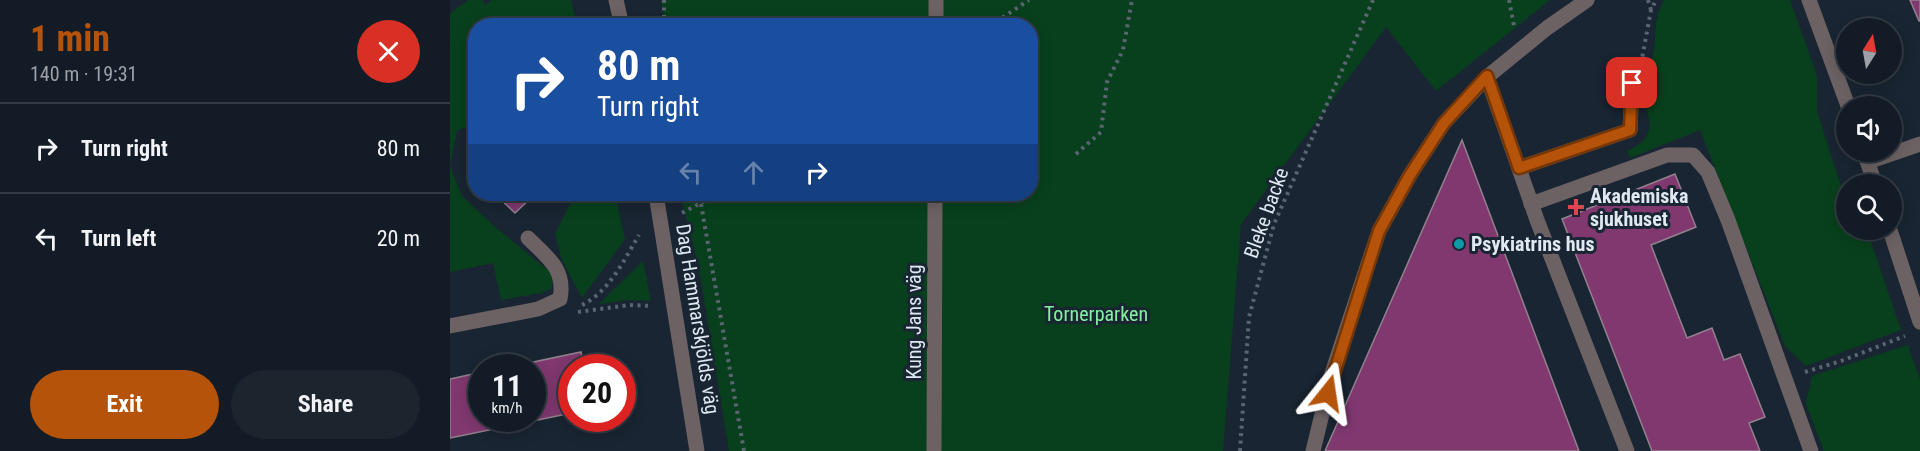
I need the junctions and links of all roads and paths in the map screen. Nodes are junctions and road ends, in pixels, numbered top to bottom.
1 (616, 0) edge
2 (664, 0) edge
3 (936, 0) edge
4 (1029, 0) edge
5 (1132, 0) edge
6 (1373, 0) edge
7 (1509, 0) edge
8 (1587, 0) edge
9 (1648, 0) edge
10 (1656, 0) edge
11 (1809, 0) edge
12 (1650, 10) junction
13 (620, 18) edge
14 (664, 18) edge
15 (936, 18) edge
16 (1002, 18) edge
17 (1514, 28) dead end
18 (1487, 76) junction
19 (1636, 77) joint
20 (1844, 96) edge
21 (1920, 144) edge
22 (1902, 148) edge
23 (1076, 154) dead end
24 (1519, 168) junction
25 (657, 201) edge
26 (706, 201) edge
27 (935, 201) edge
28 (701, 204) junction
29 (1531, 204) junction
30 (662, 223) junction
31 (528, 238) dead end
32 (1893, 240) edge
33 (661, 306) dead end
34 (573, 312) dead end
35 (450, 326) edge
36 (1917, 327) edge
37 (1784, 378) junction
38 (697, 451) edge
39 (744, 451) edge
40 (934, 451) edge
41 (1240, 451) edge
42 (1313, 451) edge
43 (1627, 451) edge
44 (1811, 451) edge

1 - 13 street
2 - 14 path
3 - 15 street
4 - 16 path
5 - 23 path
6 - 41 path, Bleke backe
7 - 17 path
8 - 18 street
9 - 12 path
10 - 12 path
11 - 20 street
12 - 19 path
18 - 24 street
18 - 42 street
19 - 24 street
21 - 22 street
24 - 29 street
25 - 30 street, Dag Hammarskjölds väg
26 - 28 path
27 - 40 street, Kung Jans väg
28 - 30 path
28 - 39 path
29 - 37 street
29 - 43 street
30 - 38 street, Dag Hammarskjölds väg
31 - 35 street
32 - 36 street
33 - 34 path
36 - 37 path
37 - 44 street

